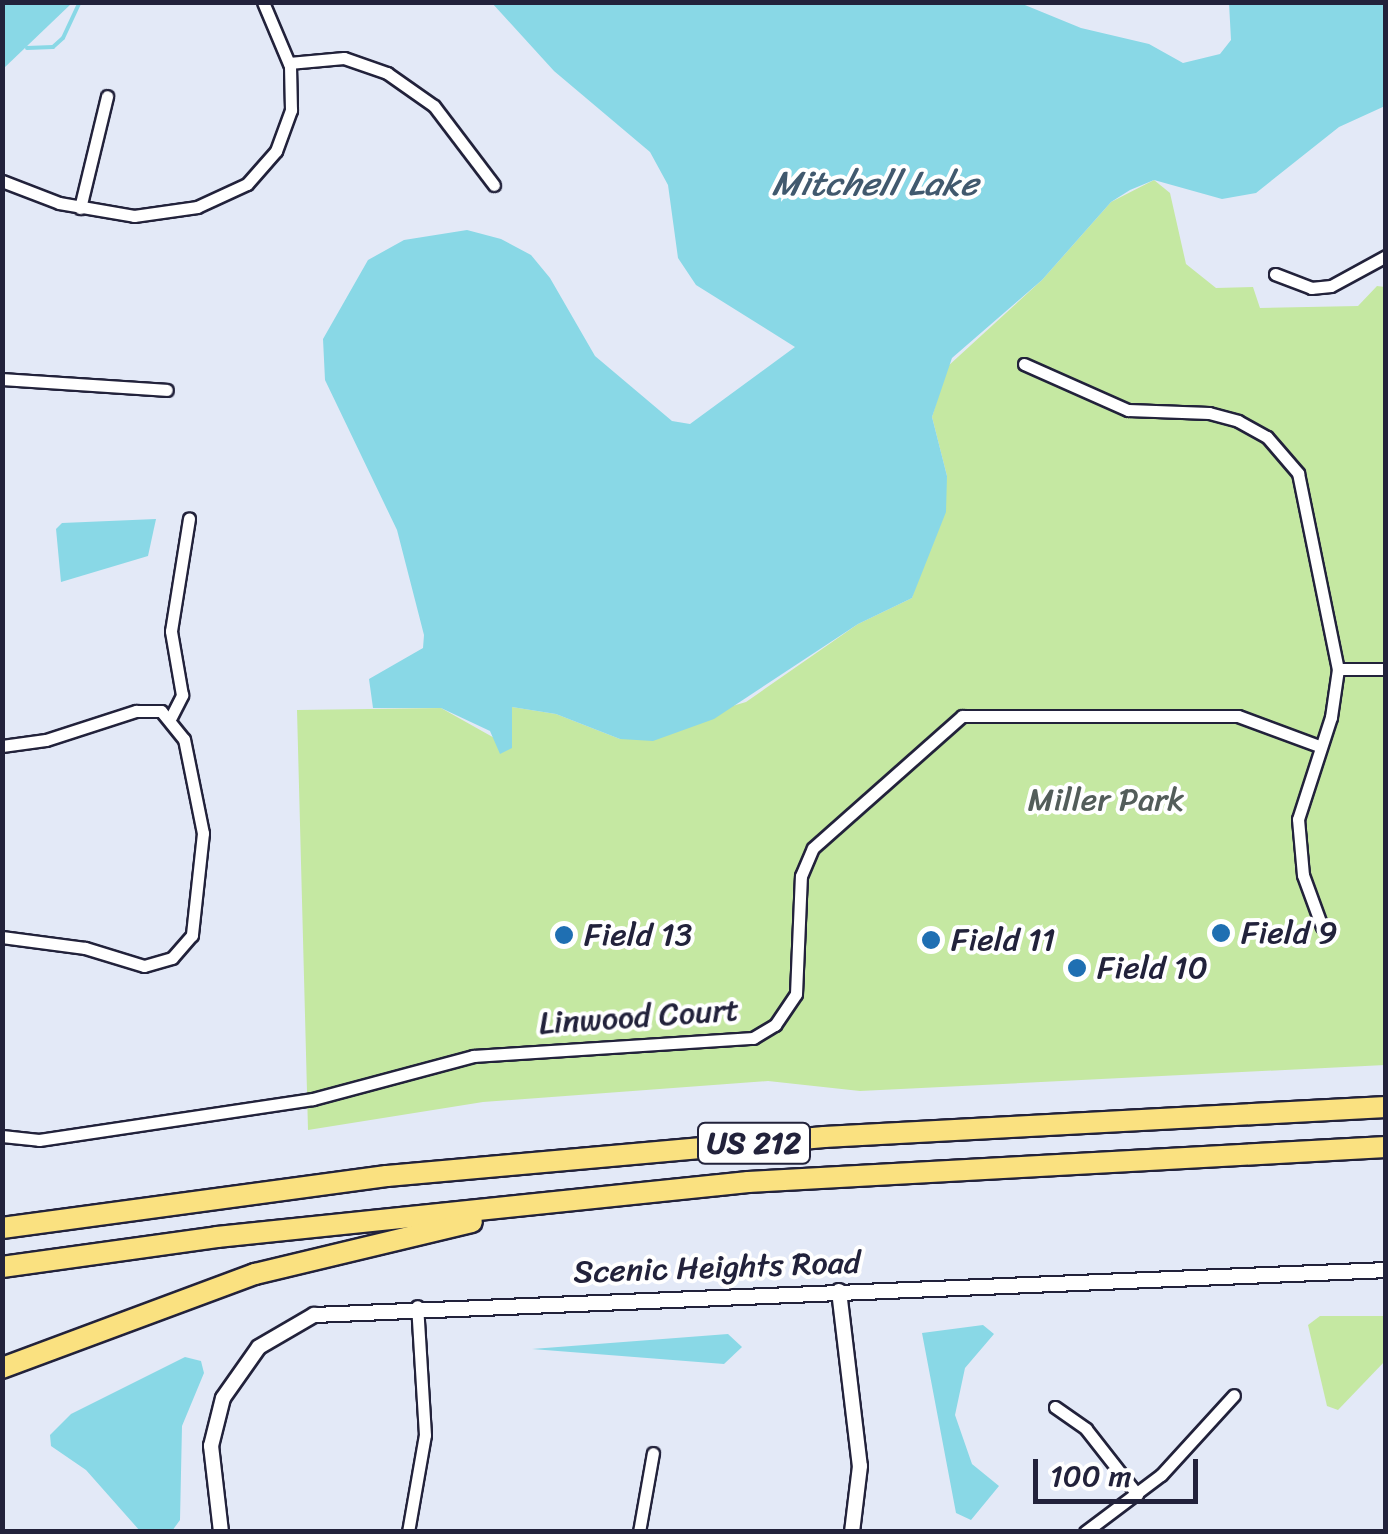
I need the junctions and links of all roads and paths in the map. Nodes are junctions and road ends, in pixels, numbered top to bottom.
1 (263, 2) edge
2 (289, 63) junction
3 (107, 96) dead end
4 (2, 181) edge
5 (494, 185) dead end
6 (80, 208) junction
7 (1386, 256) edge
8 (1275, 274) dead end
9 (1024, 364) dead end
10 (2, 379) edge
11 (168, 390) dead end
12 (189, 518) dead end
13 (1338, 669) junction
14 (1386, 669) edge
15 (172, 717) junction
16 (2, 746) edge
17 (1320, 746) junction
18 (1322, 926) dead end
19 (2, 937) edge
20 (1386, 1097) edge
21 (1386, 1107) edge
22 (1272, 1112) junction
23 (2, 1136) edge
24 (1386, 1150) edge
25 (748, 1182) junction
26 (238, 1194) junction
27 (2, 1217) edge
28 (2, 1228) edge
29 (2, 1268) edge
30 (1386, 1270) edge
31 (839, 1291) junction
32 (417, 1306) junction
33 (2, 1368) edge
34 (1234, 1395) dead end
35 (1055, 1407) dead end
36 (653, 1453) dead end
37 (1137, 1494) junction
38 (221, 1532) edge
39 (408, 1532) edge
40 (639, 1532) edge
41 (852, 1532) edge
42 (1085, 1532) edge

1 - 2 street
2 - 5 street
2 - 6 street
3 - 6 street
4 - 6 street
7 - 8 street
9 - 13 street
10 - 11 street
12 - 15 street
13 - 14 street
13 - 17 street
15 - 16 street
15 - 19 street
17 - 18 street
17 - 23 street, Linwood Court
20 - 22 highway
21 - 22 highway, US 212
22 - 26 highway, US 212
24 - 25 highway, US 212
25 - 29 highway, US 212
25 - 33 highway
26 - 27 highway
26 - 28 highway, US 212
30 - 31 street, Scenic Heights Road
31 - 32 street, Scenic Heights Road
31 - 41 street
32 - 38 street, Scenic Heights Road
32 - 39 street
34 - 37 street
35 - 37 street
36 - 40 street
37 - 42 street

